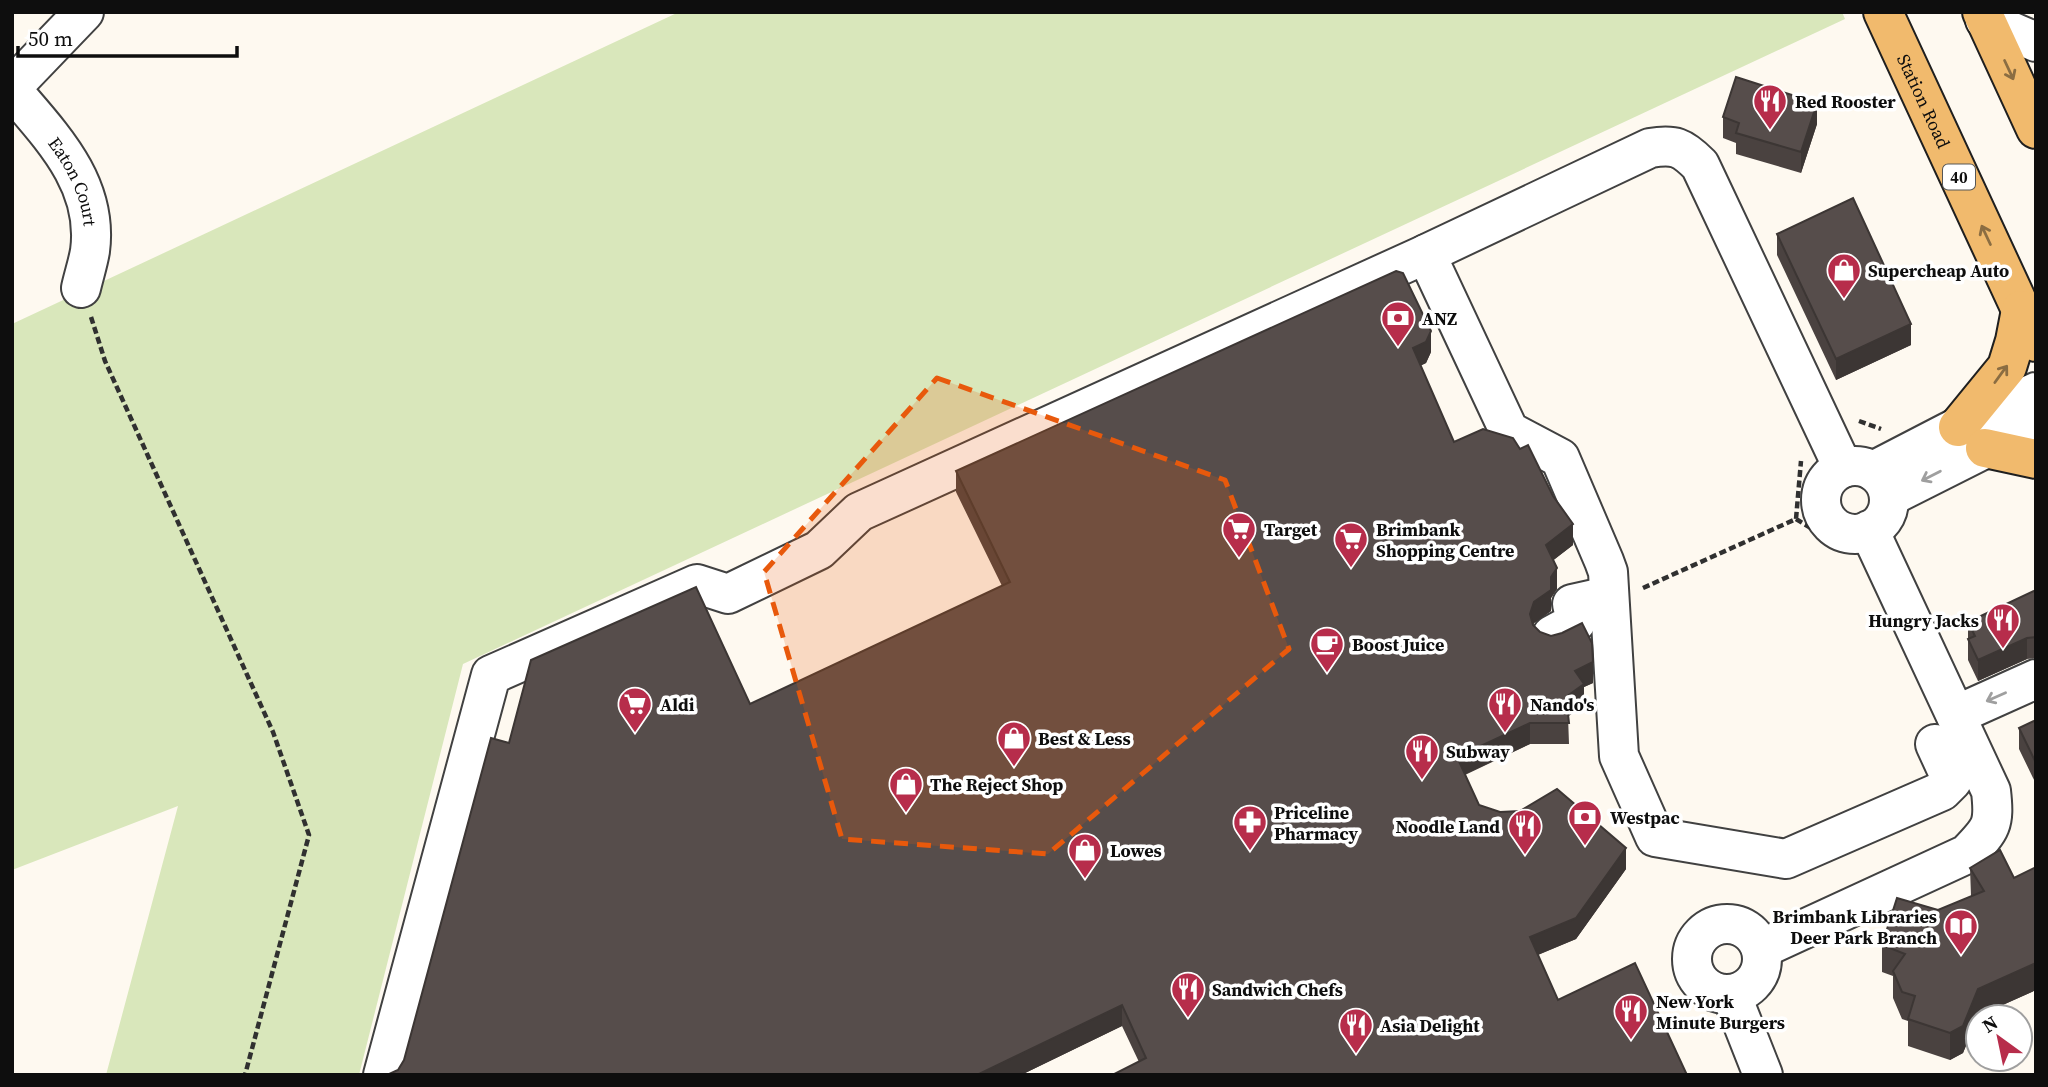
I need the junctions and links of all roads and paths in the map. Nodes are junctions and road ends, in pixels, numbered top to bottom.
1 (84, 12) edge
2 (1883, 12) edge
3 (1983, 16) edge
4 (2036, 43) edge
5 (12, 89) edge
6 (2036, 129) edge
7 (1426, 254) junction
8 (81, 288) joint
9 (2028, 326) edge
10 (2036, 392) edge
11 (2036, 423) edge
12 (1972, 438) junction
13 (2036, 459) edge
14 (1868, 479) junction
15 (1869, 530) junction
16 (1608, 596) junction
17 (1552, 635) edge
18 (2036, 680) edge
19 (1945, 730) junction
20 (1760, 949) junction
21 (1731, 994) junction
22 (246, 1075) edge
23 (383, 1075) edge
24 (1763, 1075) edge

1 - 5 street
9 -> 2 main road, Station Road / 40
3 - 4 street
3 -> 6 main road
5 - 8 street, Eaton Court
7 - 14 street
7 - 16 street
7 - 23 street
8 - 22 path
12 -> 9 main road
10 - 12 street
11 - 12 street
12 - 13 main road
12 - 14 street
14 - 15 street
14 - 15 street
15 - 19 street
16 - 17 street
16 - 19 street
18 -> 19 street
19 - 20 street
20 - 21 street
20 - 21 street
21 - 24 street

